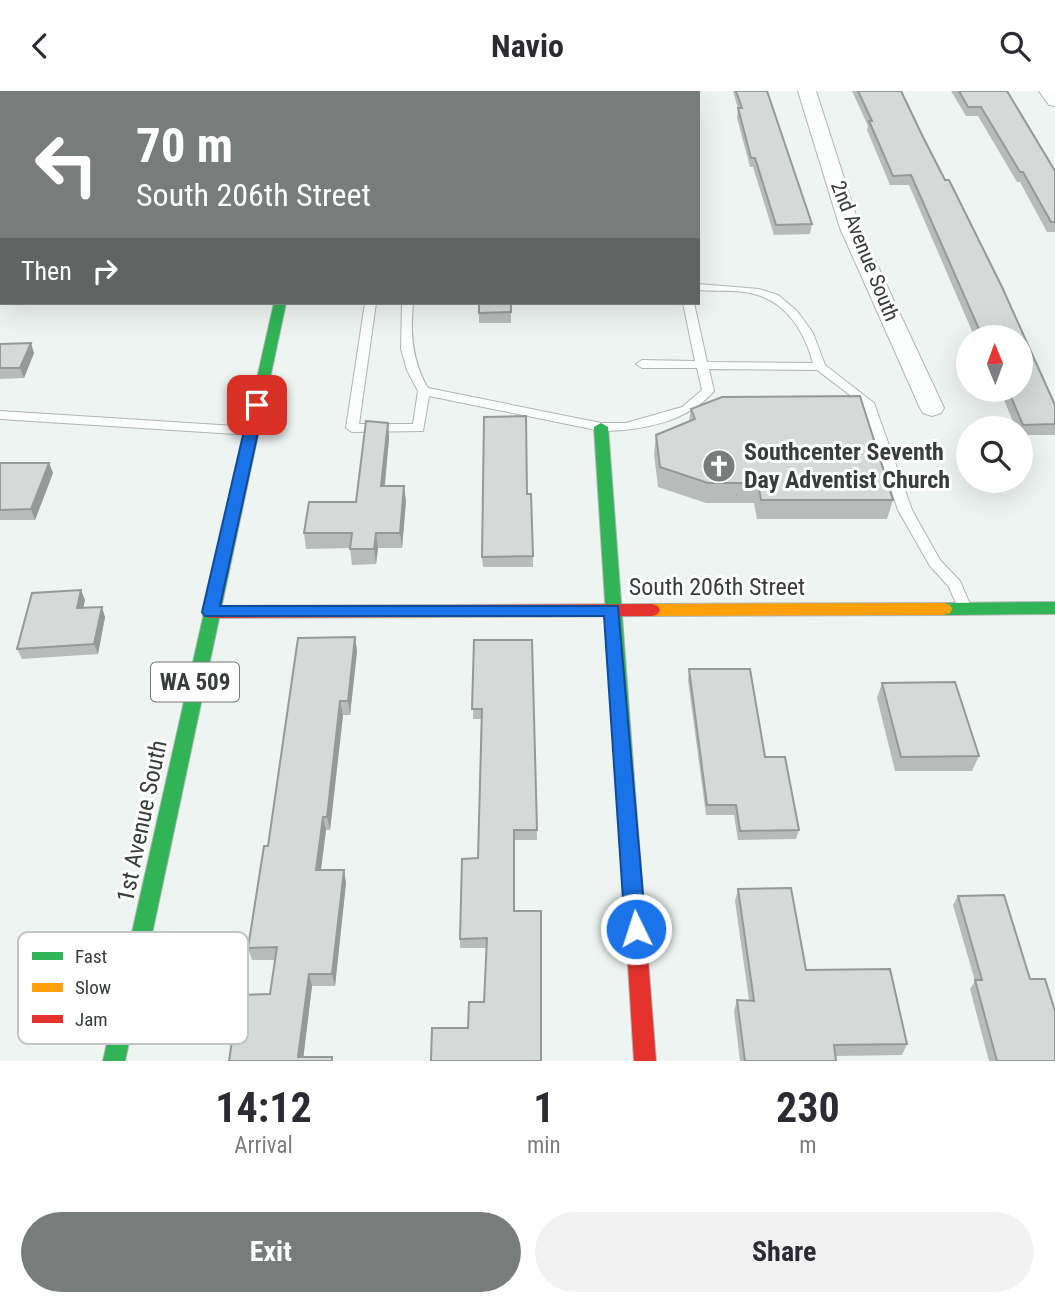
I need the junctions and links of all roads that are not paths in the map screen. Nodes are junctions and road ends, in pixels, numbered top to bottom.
1 (807, 91) edge
2 (1048, 91) edge
3 (1055, 101) edge
4 (700, 287) edge
5 (279, 305) edge
6 (370, 305) edge
7 (407, 305) edge
8 (688, 305) edge
9 (642, 364) dead end
10 (704, 367) junction
11 (820, 367) junction
12 (424, 391) junction
13 (932, 408) dead end
14 (0, 415) edge
15 (601, 427) junction
16 (251, 431) junction
17 (1055, 608) edge
18 (965, 609) junction
19 (612, 610) junction
20 (210, 612) junction
21 (142, 932) edge
22 (645, 1061) edge

1 - 13 street, 2nd Avenue South
2 - 3 street
4 - 11 lane
5 - 16 street, 1st Avenue South / WA 509
6 - 12 lane
7 - 12 lane
8 - 10 lane
9 - 10 lane
10 - 11 lane
10 - 15 lane
11 - 18 lane
12 - 15 lane
14 - 16 lane
15 - 19 street
16 - 20 street, 1st Avenue South / WA 509
17 - 18 street, South 206th Street
18 - 19 street, South 206th Street
19 - 20 street, South 206th Street
19 - 22 street
20 - 21 street, 1st Avenue South / WA 509

